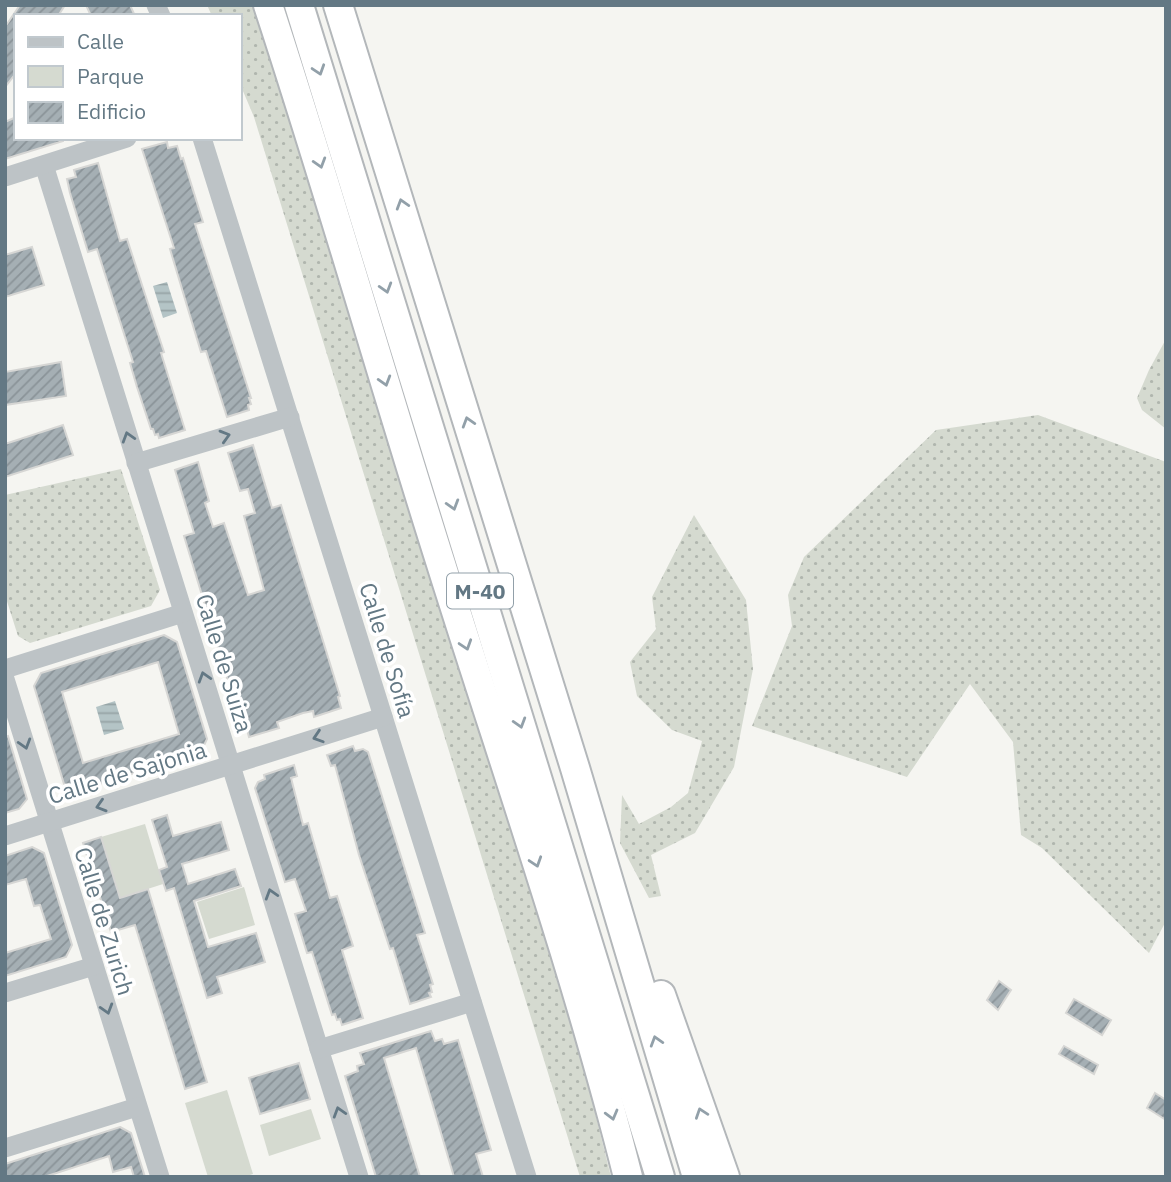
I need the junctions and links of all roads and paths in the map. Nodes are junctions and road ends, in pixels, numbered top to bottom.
1 (268, 5) edge
2 (299, 5) edge
3 (338, 5) edge
4 (121, 140) edge
5 (203, 140) edge
6 (44, 165) junction
7 (5, 177) edge
8 (290, 417) junction
9 (404, 445) junction
10 (136, 463) junction
11 (183, 613) junction
12 (5, 669) edge
13 (5, 679) edge
14 (508, 682) junction
15 (383, 717) junction
16 (231, 765) junction
17 (575, 768) junction
18 (49, 822) junction
19 (5, 836) edge
20 (94, 967) junction
21 (5, 993) edge
22 (472, 1002) junction
23 (319, 1049) junction
24 (137, 1107) junction
25 (5, 1148) edge
26 (160, 1177) edge
27 (359, 1177) edge
28 (527, 1177) edge
29 (628, 1177) edge
30 (660, 1177) edge
31 (697, 1177) edge
32 (725, 1177) edge

1 -> 9 highway
2 -> 14 highway, M-40
17 -> 3 highway, M-40
4 - 6 street
5 - 8 street, Calle de Sofía
6 - 7 street
10 -> 6 street, Calle de Suiza
10 -> 8 street
8 - 15 street, Calle de Sofía
9 - 14 highway
9 -> 29 highway
10 - 11 street, Calle de Suiza
11 - 12 street
16 -> 11 street, Calle de Suiza
13 -> 18 street, Calle de Zurich
14 -> 30 highway, M-40
15 -> 16 street, Calle de Sajonia
15 - 22 street, Calle de Sofía
16 -> 18 street, Calle de Sajonia
23 -> 16 street, Calle de Suiza
31 -> 17 highway, M-40
32 -> 17 highway
18 - 19 street, Calle de Sajonia
18 - 20 street, Calle de Zurich
20 - 21 street
20 -> 24 street, Calle de Zurich
22 - 23 street
22 - 28 street, Calle de Sofía
27 -> 23 street, Calle de Suiza
24 - 25 street
24 - 26 street, Calle de Zurich

